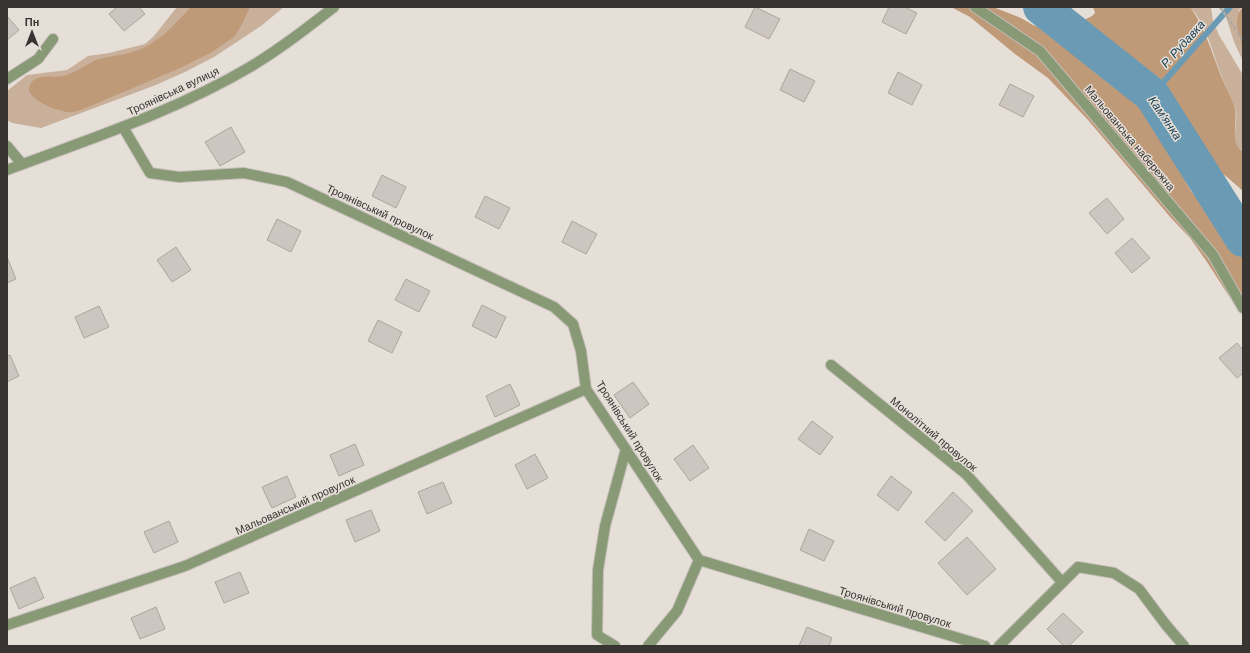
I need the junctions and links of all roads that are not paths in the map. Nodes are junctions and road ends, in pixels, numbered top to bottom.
1 (334, 7) edge
2 (975, 7) edge
3 (52, 39) dead end
4 (7, 79) edge
5 (123, 127) junction
6 (7, 146) edge
7 (22, 164) junction
8 (7, 170) edge
9 (1243, 308) edge
10 (831, 365) dead end
11 (586, 388) junction
12 (626, 448) junction
13 (699, 560) junction
14 (1062, 582) junction
15 (7, 625) edge
16 (597, 635) junction
17 (597, 646) edge
18 (615, 646) edge
19 (648, 646) edge
20 (985, 646) edge
21 (999, 646) edge
22 (1184, 646) edge

1 - 5 street, Троянівська вулиця
2 - 9 street, Мальованська набережна
3 - 4 street
5 - 7 street, Троянівська вулиця
5 - 11 street, Троянівський провулок
6 - 7 street
7 - 8 street, Троянівська вулиця
10 - 14 street, Монолітний провулок
11 - 12 street, Троянівський провулок
11 - 15 street, Мальованський провулок
12 - 13 street, Троянівський провулок
12 - 16 street
13 - 19 street
13 - 20 street, Троянівський провулок
14 - 21 street
14 - 22 street
16 - 17 street
16 - 18 street

